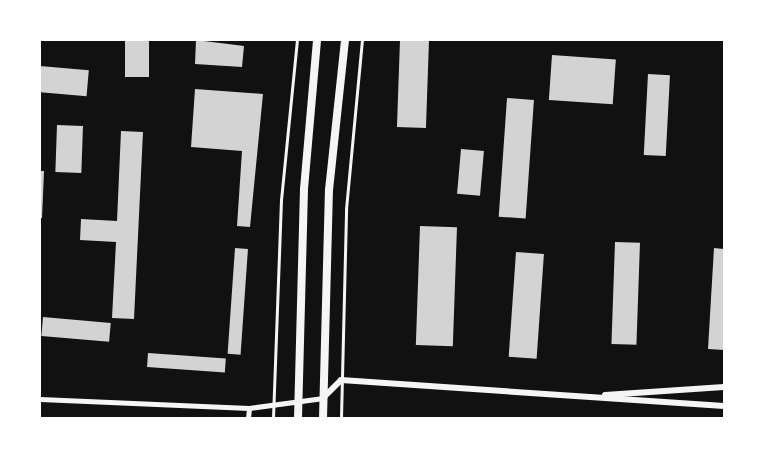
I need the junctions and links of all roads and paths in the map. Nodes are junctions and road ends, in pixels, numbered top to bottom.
1 (297, 40) edge
2 (317, 40) edge
3 (345, 40) edge
4 (362, 40) edge
5 (341, 380) junction
6 (724, 387) edge
7 (589, 396) junction
8 (323, 398) junction
9 (40, 399) edge
10 (298, 401) junction
11 (273, 404) junction
12 (724, 406) edge
13 (249, 408) junction
14 (248, 418) edge
15 (273, 418) edge
16 (298, 418) edge
17 (323, 418) edge
18 (341, 418) edge

1 - 11 lane
2 - 10 main road
3 - 8 main road
4 - 5 lane
5 - 7 street
5 - 8 street
5 - 18 lane
6 - 7 street
7 - 12 street
8 - 10 street
8 - 17 main road
9 - 13 street
10 - 11 street
10 - 16 main road
11 - 13 street
11 - 15 lane
13 - 14 street

